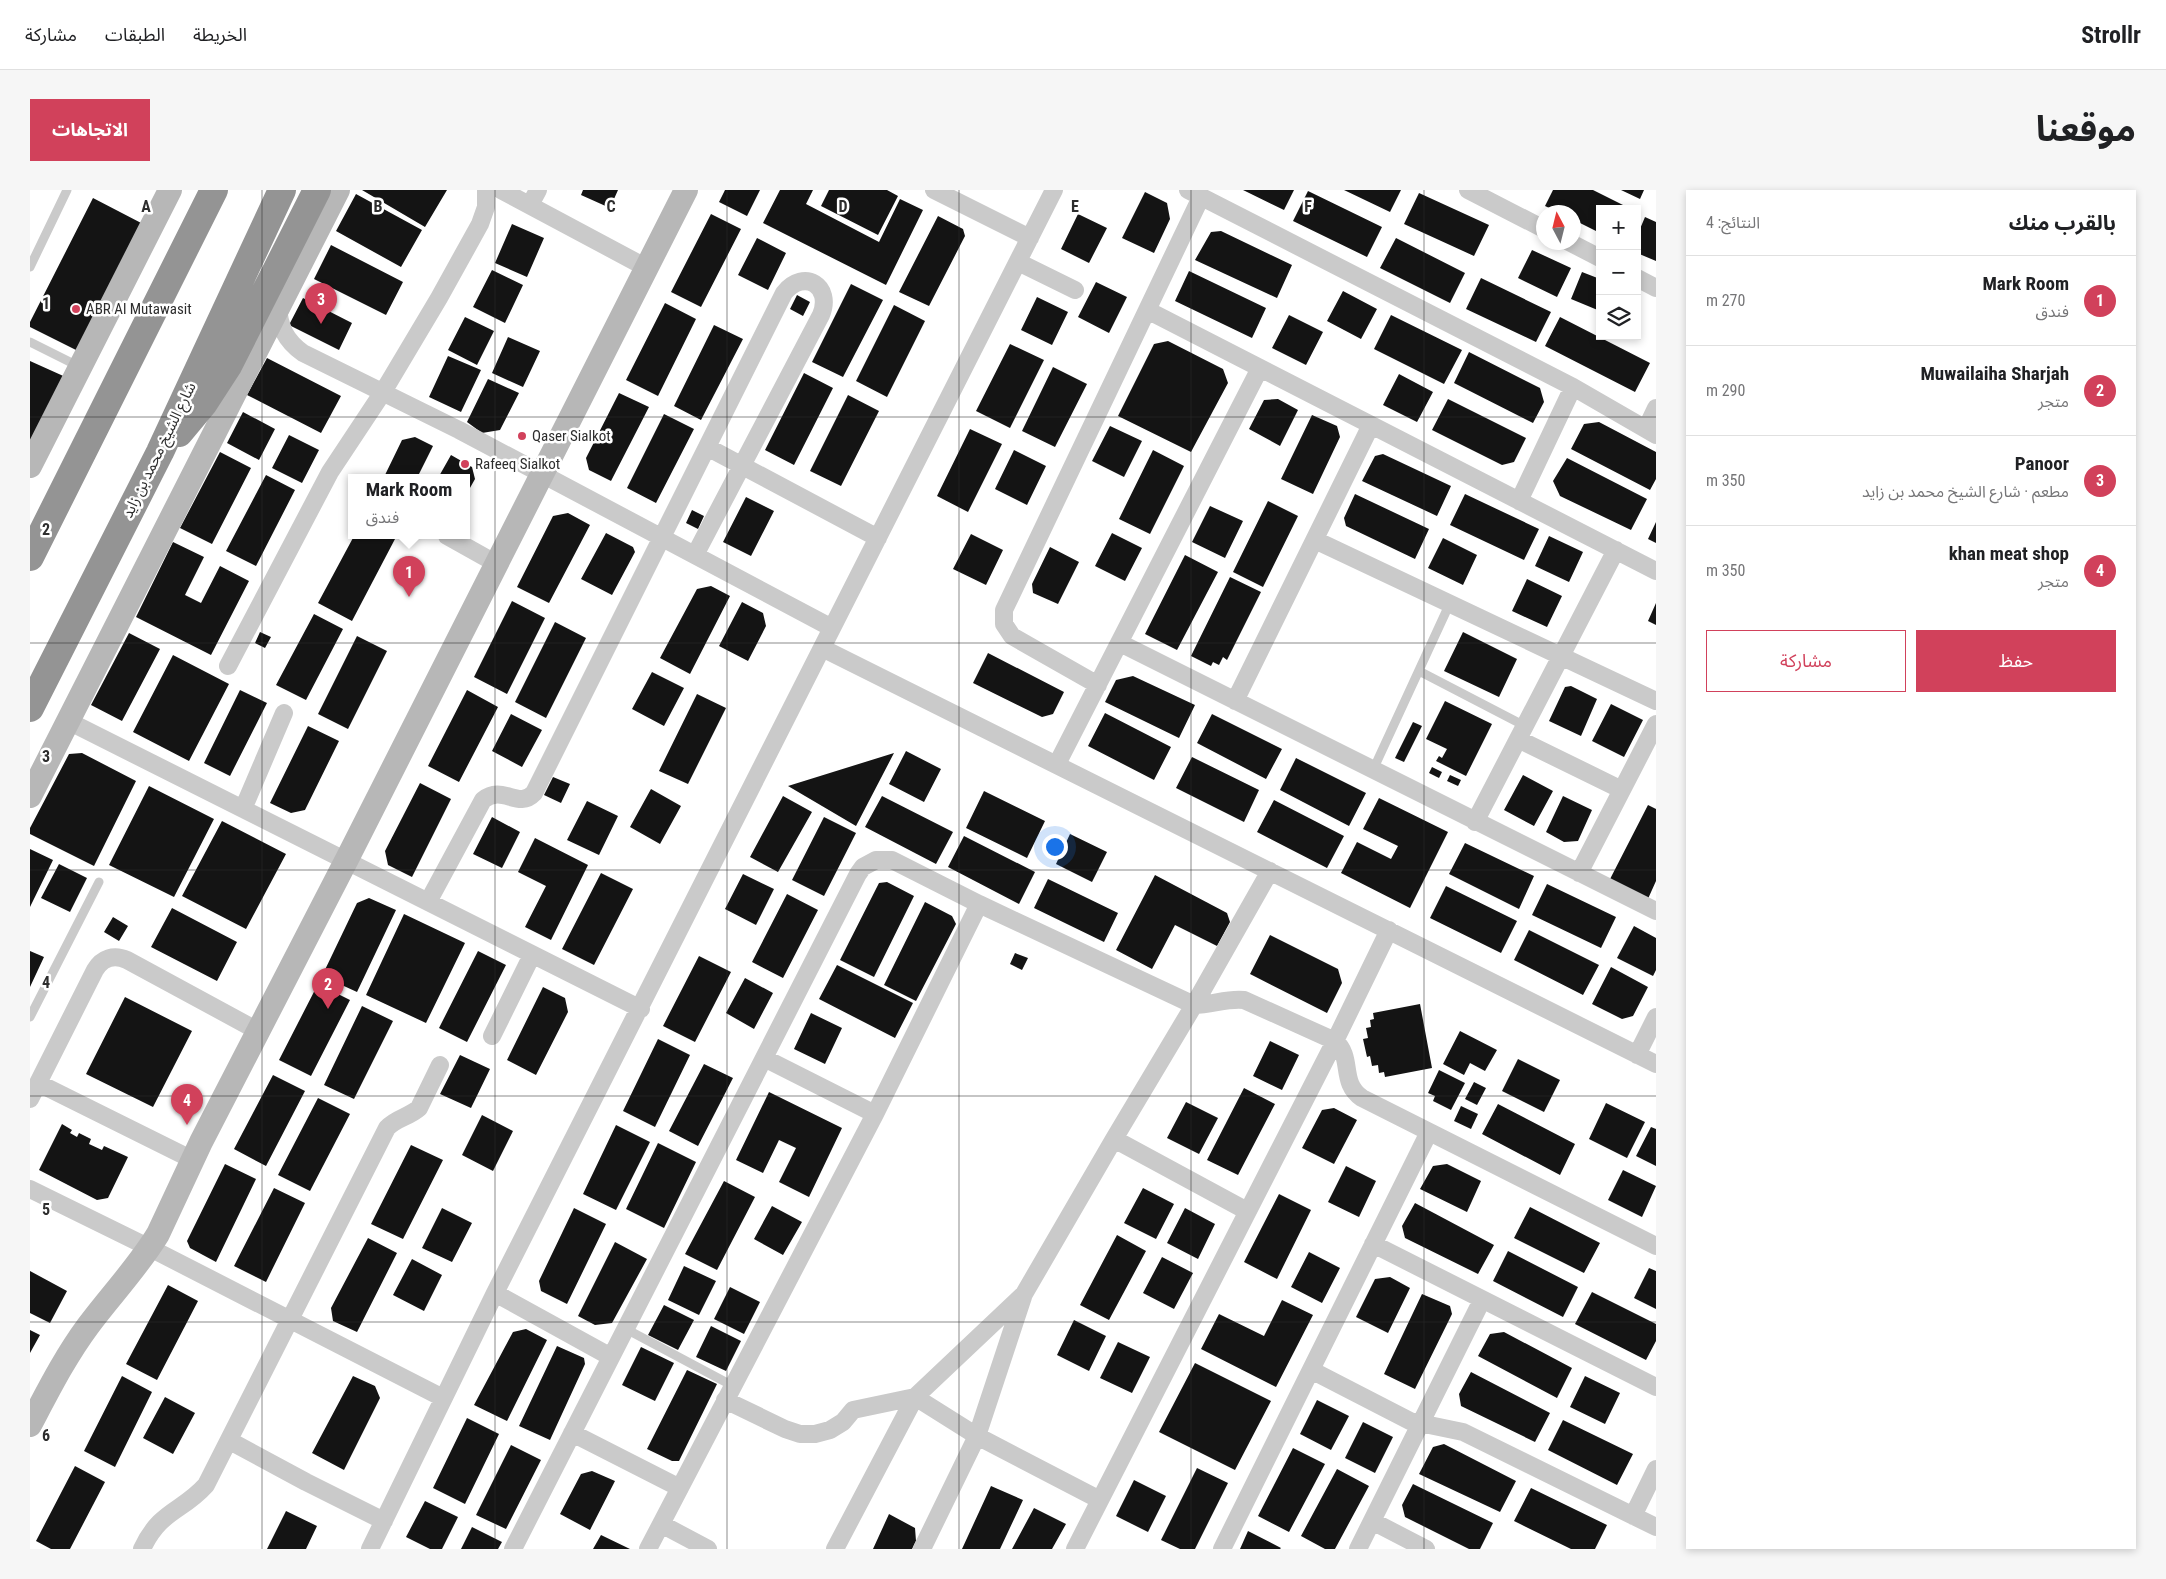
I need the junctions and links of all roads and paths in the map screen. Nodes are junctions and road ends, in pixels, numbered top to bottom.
1 (67, 190) edge
2 (170, 190) edge
3 (214, 190) edge
4 (282, 190) edge
5 (317, 190) edge
6 (338, 190) edge
7 (486, 190) edge
8 (501, 190) edge
9 (686, 190) edge
10 (934, 190) edge
11 (1054, 190) edge
12 (1468, 190) edge
13 (1194, 193) edge
14 (534, 198) edge
15 (1536, 225) edge
16 (1030, 238) junction
17 (1581, 248) edge
18 (1596, 256) edge
19 (1018, 262) junction
20 (30, 267) edge
21 (647, 268) junction
22 (1641, 280) edge
23 (1656, 288) edge
24 (1075, 290) dead end
25 (278, 306) junction
26 (1147, 310) junction
27 (30, 342) edge
28 (80, 367) junction
29 (1260, 368) junction
30 (1573, 387) junction
31 (383, 392) junction
32 (1656, 408) edge
33 (1372, 425) junction
34 (1651, 432) edge
35 (707, 447) junction
36 (160, 452) junction
37 (30, 466) edge
38 (742, 466) junction
39 (541, 474) junction
40 (1520, 501) junction
41 (661, 538) junction
42 (878, 538) junction
43 (452, 539) edge
44 (1315, 540) junction
45 (1616, 550) junction
46 (695, 555) junction
47 (30, 557) edge
48 (497, 564) junction
49 (1656, 571) edge
50 (1450, 604) junction
51 (832, 628) junction
52 (1120, 643) junction
53 (822, 648) junction
54 (1561, 656) junction
55 (228, 666) dead end
56 (1419, 671) junction
57 (1098, 685) junction
58 (1236, 701) junction
59 (1656, 701) edge
60 (30, 708) edge
61 (284, 713) dead end
62 (68, 722) junction
63 (1656, 724) edge
64 (1521, 732) junction
65 (1057, 764) junction
66 (1374, 770) junction
67 (1622, 790) junction
68 (30, 796) edge
69 (243, 809) junction
70 (1475, 822) junction
71 (346, 861) junction
72 (1270, 871) junction
73 (1579, 873) junction
74 (99, 882) dead end
75 (428, 902) junction
76 (979, 904) junction
77 (1656, 911) edge
78 (1389, 930) junction
79 (532, 955) junction
80 (1194, 1005) junction
81 (641, 1008) junction
82 (30, 1017) edge
83 (1656, 1017) edge
84 (258, 1031) junction
85 (492, 1036) dead end
86 (1334, 1041) junction
87 (1637, 1055) junction
88 (764, 1058) junction
89 (1656, 1064) edge
90 (440, 1065) dead end
91 (34, 1091) edge
92 (875, 1114) junction
93 (1429, 1132) junction
94 (1114, 1139) junction
95 (193, 1160) junction
96 (30, 1189) edge
97 (1247, 1211) junction
98 (1373, 1244) junction
99 (1656, 1246) edge
100 (150, 1248) junction
101 (495, 1293) junction
102 (1024, 1294) junction
103 (1482, 1300) junction
104 (291, 1321) junction
105 (626, 1329) junction
106 (611, 1357) junction
107 (1311, 1370) junction
108 (1656, 1387) edge
109 (729, 1393) junction
110 (915, 1397) junction
111 (442, 1398) junction
112 (1421, 1424) junction
113 (30, 1425) edge
114 (572, 1433) junction
115 (977, 1436) junction
116 (230, 1440) junction
117 (1656, 1469) edge
118 (680, 1488) junction
119 (1100, 1500) junction
120 (1633, 1516) junction
121 (384, 1521) junction
122 (1372, 1521) junction
123 (661, 1524) junction
124 (1656, 1527) edge
125 (142, 1549) edge
126 (370, 1549) edge
127 (513, 1549) edge
128 (648, 1549) edge
129 (708, 1549) edge
130 (835, 1549) edge
131 (922, 1549) edge
132 (1075, 1549) edge
133 (1222, 1549) edge
134 (1358, 1549) edge
135 (1426, 1549) edge

1 - 20 lane
2 - 28 street
3 - 47 highway
4 - 36 highway, شارع الشيخ محمد بن زايد
5 - 36 highway
6 - 25 street
7 - 31 street
8 - 14 street
9 - 21 street
10 - 16 street
11 - 16 street
12 - 15 street
13 - 26 street
13 - 30 street
14 - 21 street
16 - 19 street
17 - 18 street
19 - 24 street
19 - 42 street
21 - 39 street
22 - 23 street
25 - 31 street
25 - 62 street
26 - 29 street
26 - 57 street
27 - 28 lane
28 - 37 street
29 - 33 street
29 - 52 street
30 - 34 street
30 - 40 street
31 - 39 street
31 - 55 street
32 - 34 street
33 - 40 street
33 - 44 street
35 - 38 street
35 - 38 street
35 - 41 street
36 - 60 highway, شارع الشيخ محمد بن زايد
38 - 42 street
38 - 46 street
39 - 41 street
39 - 48 street
40 - 45 street
41 - 46 street
41 - 75 street
42 - 51 street
43 - 48 street
44 - 50 street
44 - 58 street
45 - 49 street
45 - 54 street
46 - 51 street
48 - 71 street
50 - 54 street
50 - 56 lane
51 - 53 street
52 - 57 street
52 - 58 street
53 - 65 street
53 - 81 street
54 - 59 street
54 - 64 street
56 - 64 lane
56 - 66 lane
57 - 65 street
58 - 66 street
61 - 69 street
62 - 68 street
62 - 69 street
63 - 67 street
64 - 67 street
64 - 70 street
65 - 72 street
66 - 70 street
67 - 73 street
69 - 71 street
70 - 73 street
71 - 75 street
71 - 84 street
72 - 78 street
72 - 80 street
73 - 77 street
74 - 82 lane
75 - 79 street
76 - 80 street
76 - 88 street
76 - 92 street
78 - 86 street
78 - 87 street
79 - 81 street
79 - 85 street
80 - 86 street
80 - 94 street
81 - 101 street
83 - 87 street
84 - 91 street
84 - 95 street
86 - 93 street
86 - 97 street
87 - 89 street
88 - 92 street
88 - 105 street
90 - 104 street
91 - 95 street
92 - 109 street
93 - 98 street
93 - 99 street
94 - 97 street
94 - 102 street
95 - 100 street
96 - 100 street
97 - 119 street
98 - 103 street
98 - 107 street
100 - 104 street
100 - 113 street
101 - 106 street
101 - 111 street
102 - 110 street
102 - 115 street
103 - 108 street
103 - 112 street
104 - 111 street
104 - 116 street
105 - 106 street
105 - 109 lane
106 - 114 street
107 - 112 street
107 - 133 street
109 - 110 street
109 - 118 street
110 - 115 street
110 - 130 street
111 - 121 street
112 - 120 street
112 - 122 street
114 - 118 street
114 - 127 street
115 - 119 street
115 - 131 street
116 - 121 street
116 - 125 street
117 - 120 street
118 - 123 street
119 - 132 street
120 - 124 street
121 - 126 street
122 - 134 street
122 - 135 street
123 - 128 street
123 - 129 street

